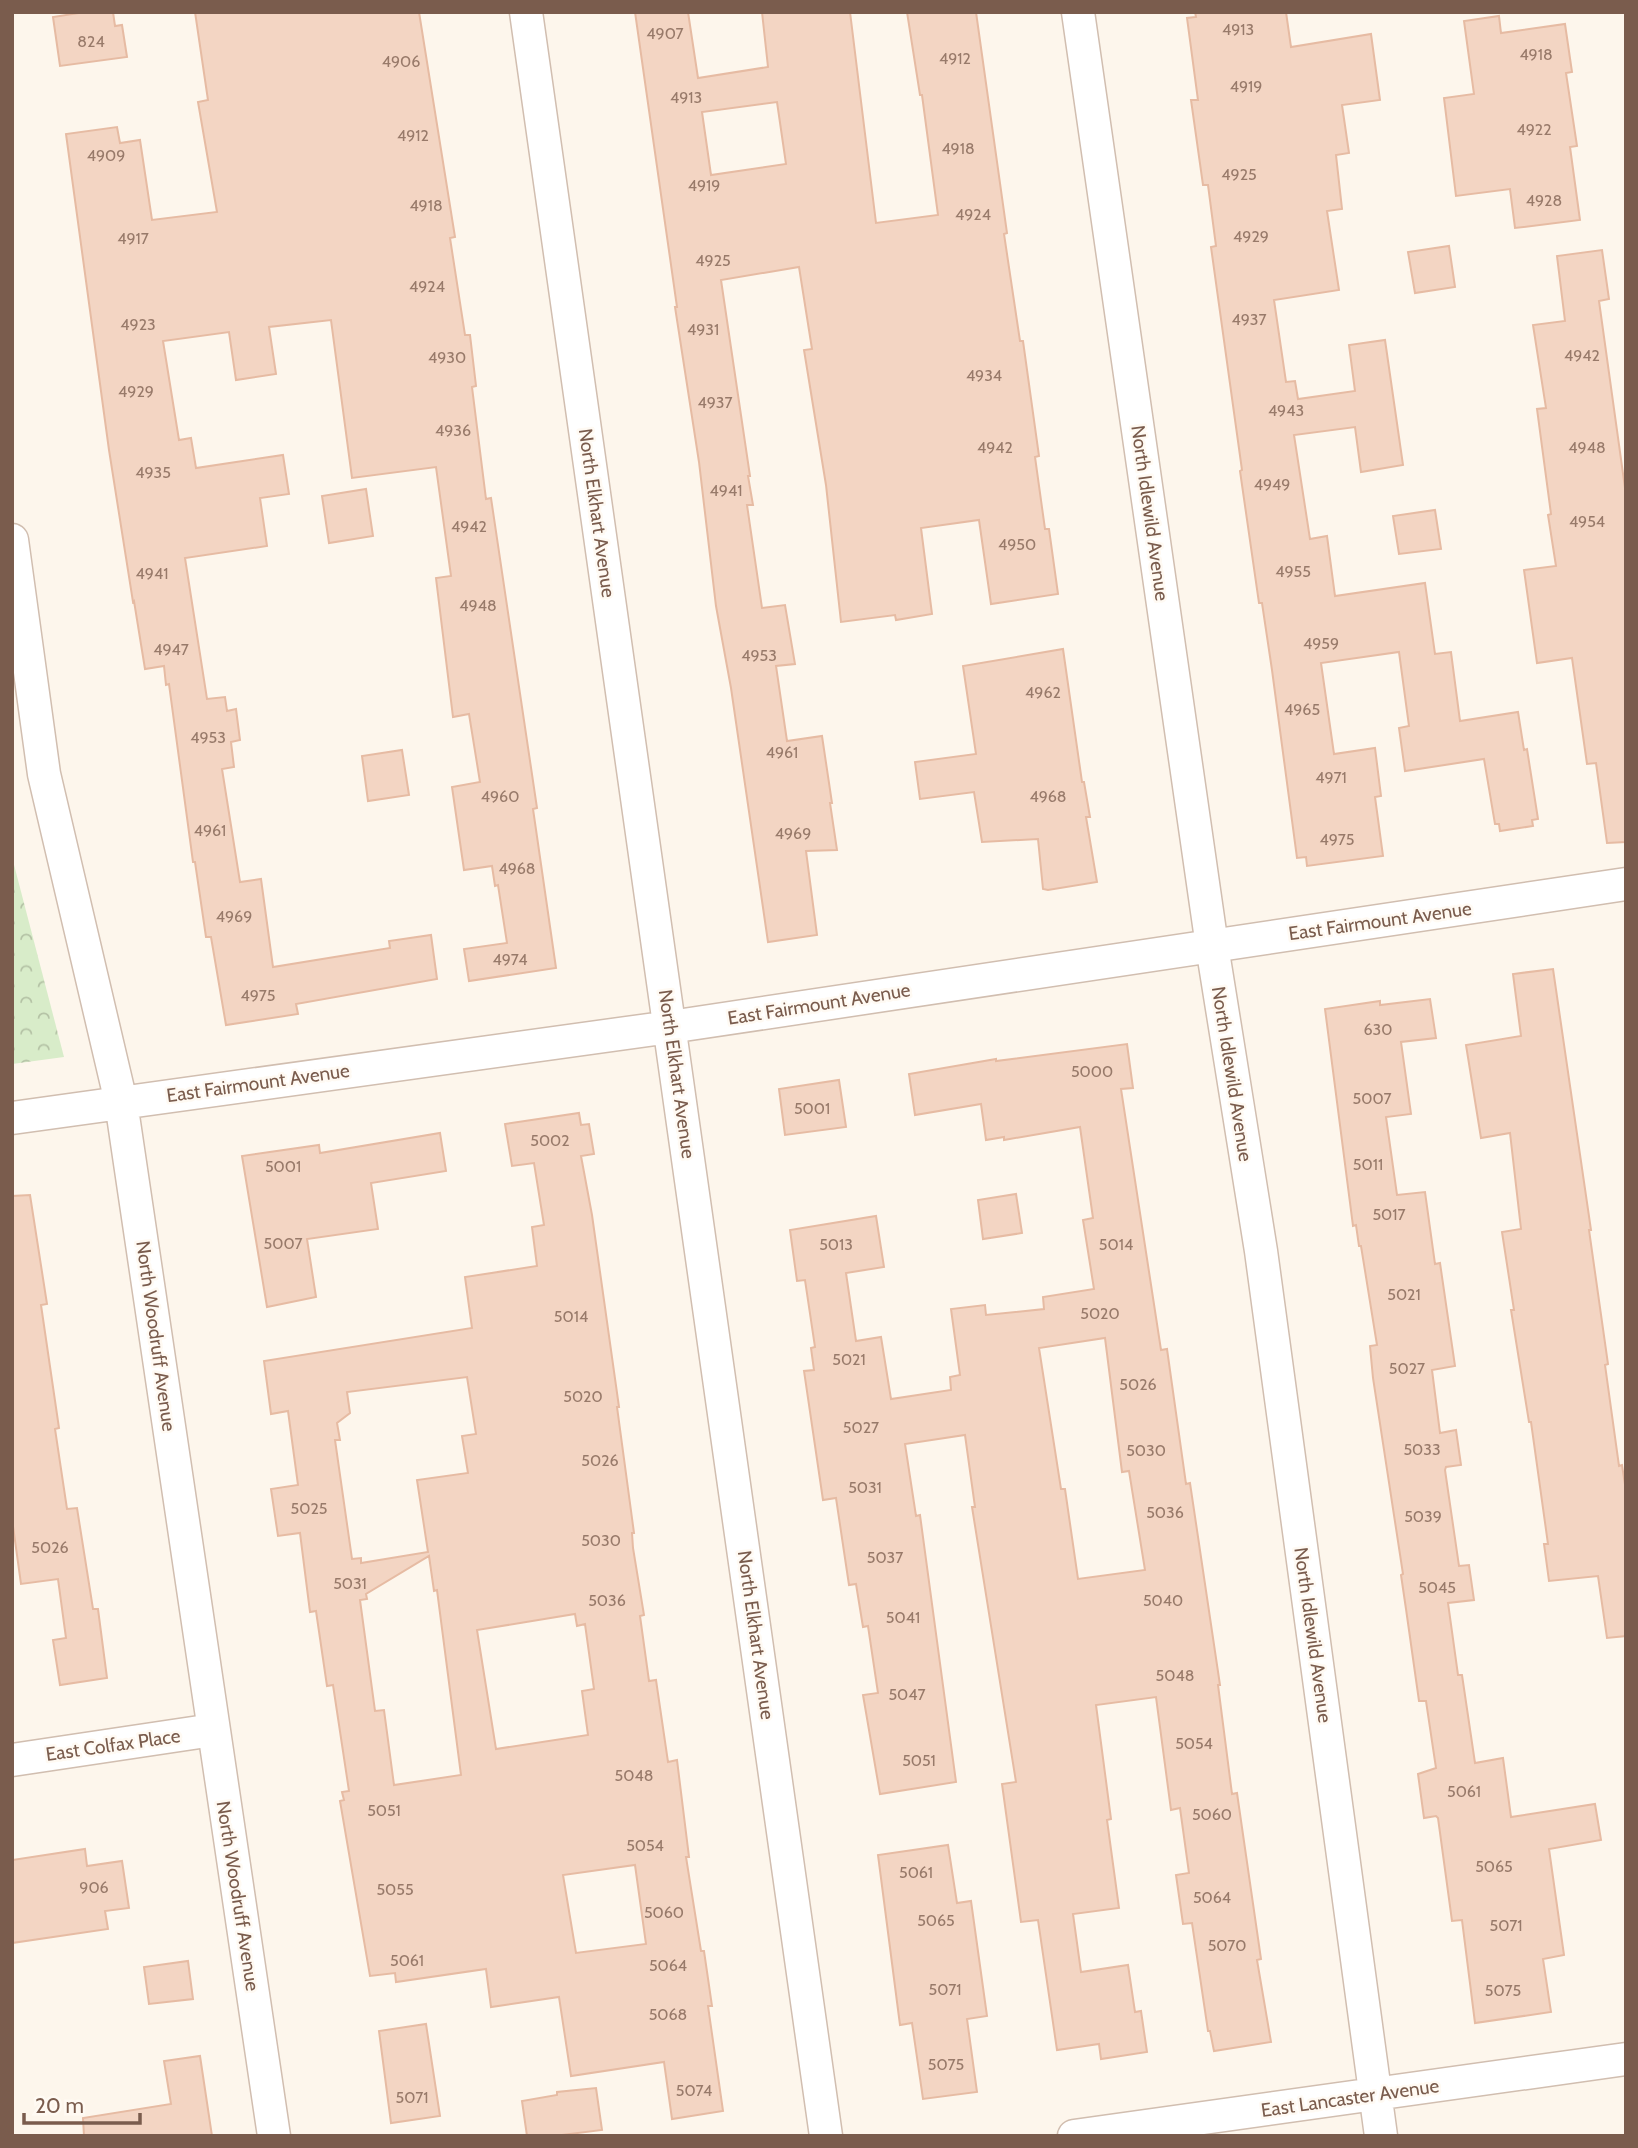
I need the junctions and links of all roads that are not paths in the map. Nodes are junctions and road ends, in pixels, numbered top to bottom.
1 (526, 12) edge
2 (1077, 12) edge
3 (12, 540) edge
4 (1626, 884) edge
5 (1212, 946) junction
6 (670, 1027) junction
7 (121, 1102) junction
8 (12, 1118) edge
9 (213, 1730) junction
10 (12, 1760) edge
11 (1626, 2059) edge
12 (1375, 2094) junction
13 (274, 2136) edge
14 (826, 2136) edge
15 (1074, 2136) edge
16 (1381, 2136) edge

1 - 6 street, North Elkhart Avenue
2 - 5 street, North Idlewild Avenue
3 - 7 street, North Woodruff Avenue
4 - 5 street, East Fairmount Avenue
5 - 6 street, East Fairmount Avenue
5 - 12 street, North Idlewild Avenue
6 - 7 street, East Fairmount Avenue
6 - 14 street, North Elkhart Avenue
7 - 8 street, East Fairmount Avenue
7 - 9 street, North Woodruff Avenue
9 - 10 street, East Colfax Place
9 - 13 street, North Woodruff Avenue
11 - 12 street, East Lancaster Avenue
12 - 15 street, East Lancaster Avenue
12 - 16 street, North Idlewild Avenue

